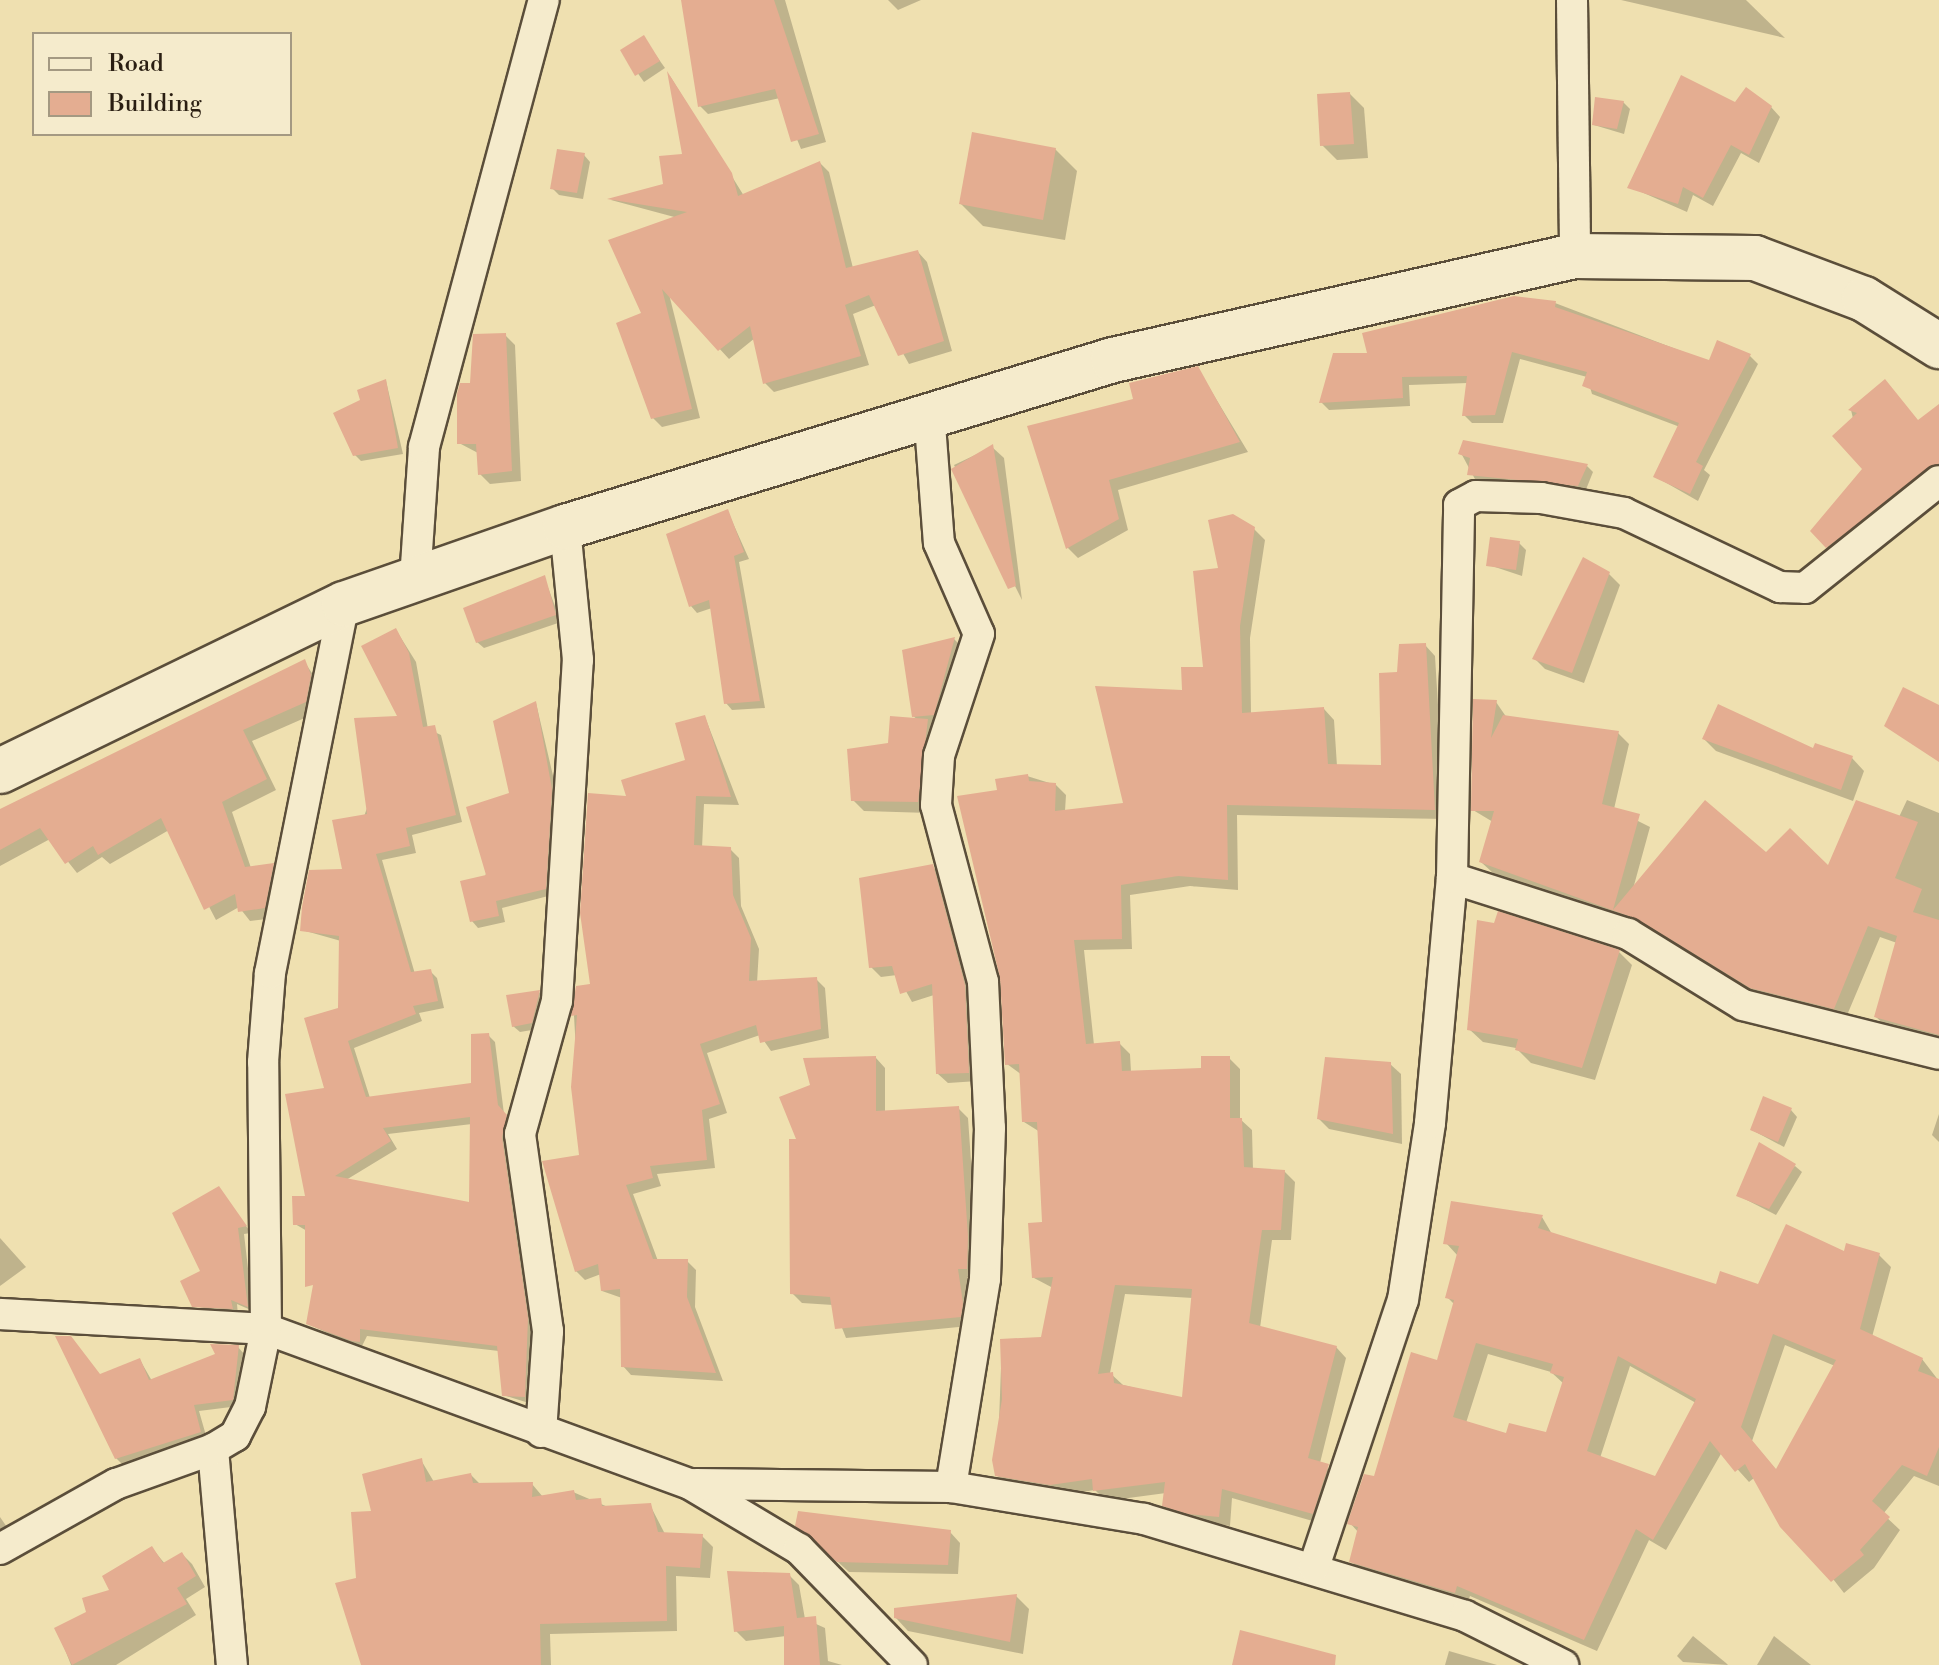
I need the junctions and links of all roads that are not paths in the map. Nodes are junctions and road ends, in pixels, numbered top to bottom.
1 (544, 0) edge
2 (1572, 0) edge
3 (1575, 256) junction
4 (1939, 346) edge
5 (929, 411) junction
6 (1939, 481) edge
7 (565, 527) junction
8 (415, 580) junction
9 (344, 604) junction
10 (0, 771) edge
11 (1452, 878) junction
12 (1939, 1054) edge
13 (0, 1314) edge
14 (266, 1329) junction
15 (541, 1432) junction
16 (213, 1449) junction
17 (690, 1484) junction
18 (951, 1487) junction
19 (0, 1549) edge
20 (1314, 1567) junction
21 (232, 1665) edge
22 (912, 1665) edge
23 (1563, 1665) edge

1 - 8 street
2 - 3 street
3 - 4 main road
3 - 5 main road
5 - 7 main road
5 - 18 street
6 - 11 street
7 - 8 main road
7 - 15 street
8 - 9 main road
9 - 10 main road
9 - 14 street
11 - 12 street
11 - 20 street
13 - 14 street
14 - 15 street
14 - 16 street
15 - 17 street
16 - 19 street
16 - 21 street
17 - 18 street
17 - 22 street
18 - 20 street
20 - 23 street

